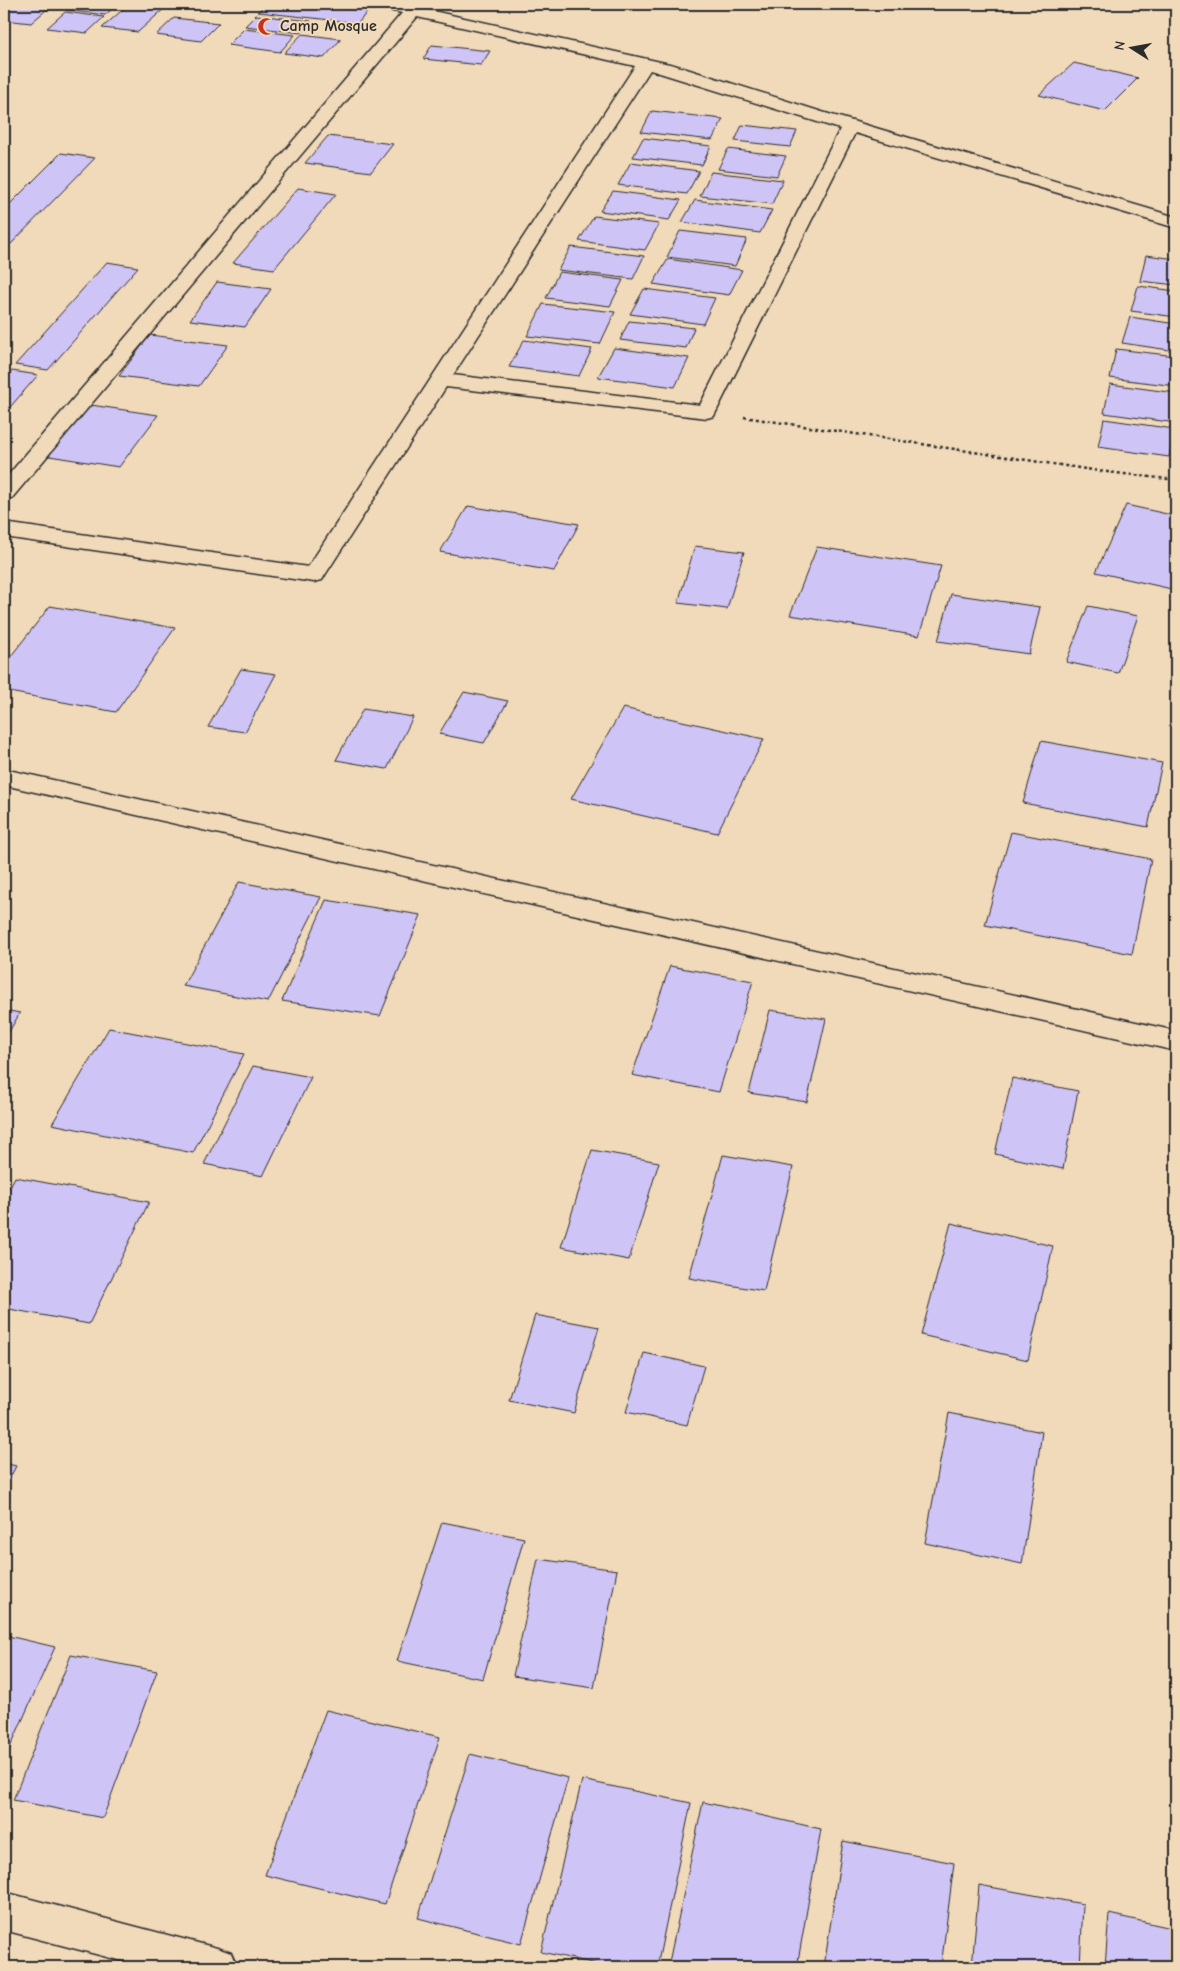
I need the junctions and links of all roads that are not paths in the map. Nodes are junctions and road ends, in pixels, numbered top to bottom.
1 (382, 4) edge
2 (416, 7) edge
3 (645, 64) junction
4 (850, 126) junction
5 (1176, 223) edge
6 (441, 380) junction
7 (4, 494) edge
8 (4, 530) edge
9 (4, 777) edge
10 (1176, 1041) edge
11 (4, 1911) edge
12 (217, 1967) edge

1 - 2 street
2 - 3 street
2 - 7 street
3 - 4 street
3 - 6 street
4 - 5 street
4 - 6 street
6 - 8 street
9 - 10 street
11 - 12 street

